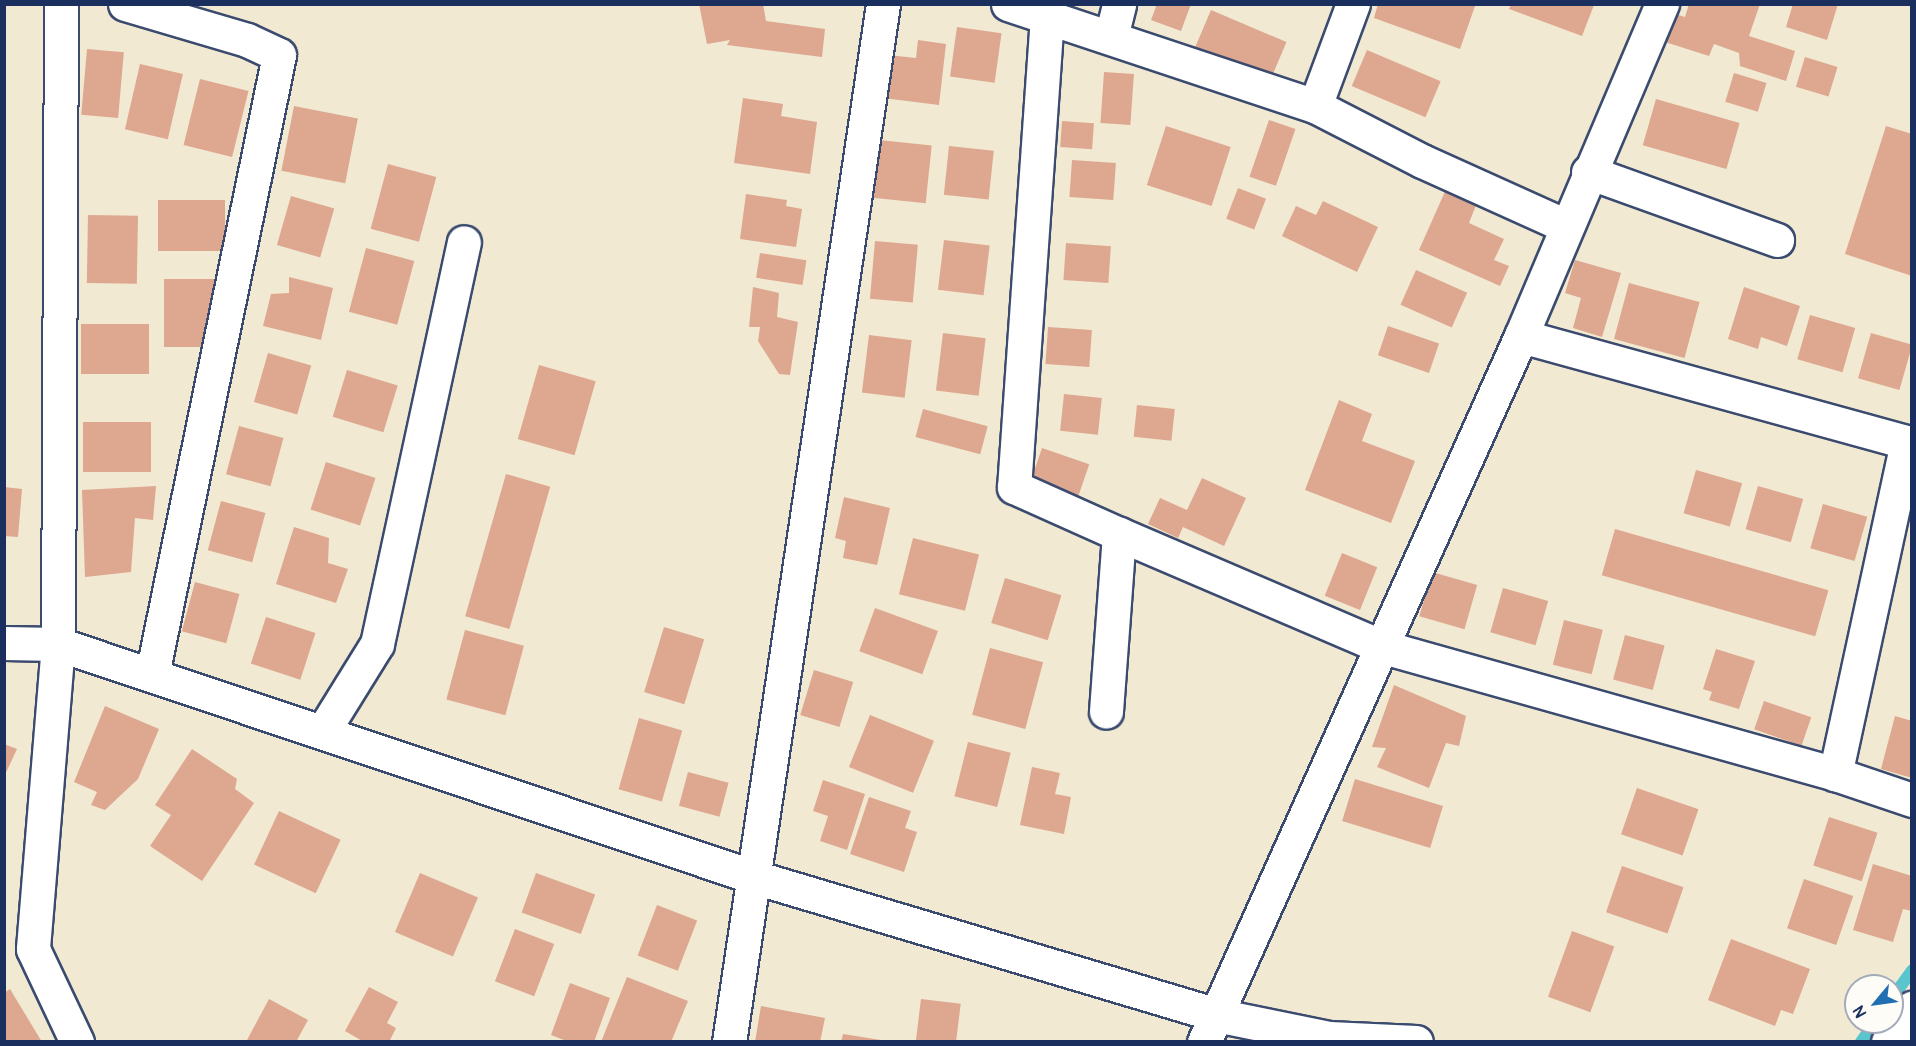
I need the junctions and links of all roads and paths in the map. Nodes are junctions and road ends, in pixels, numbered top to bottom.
1 (61, 4) edge
2 (125, 4) edge
3 (883, 4) edge
4 (1008, 4) edge
5 (1119, 4) edge
6 (1353, 4) edge
7 (1662, 4) edge
8 (1047, 16) junction
9 (1111, 37) junction
10 (1315, 106) junction
11 (1588, 172) junction
12 (1566, 226) junction
13 (1777, 240) dead end
14 (464, 242) dead end
15 (1521, 336) junction
16 (1119, 534) junction
17 (4, 643) edge
18 (58, 644) junction
19 (1380, 646) junction
20 (152, 675) junction
21 (1106, 712) dead end
22 (323, 731) junction
23 (1835, 774) junction
24 (1911, 800) edge
25 (751, 876) junction
26 (1911, 1008) edge
27 (1210, 1028) edge
28 (1328, 1040) edge
29 (77, 1041) edge
30 (729, 1041) edge
31 (1416, 1041) edge
32 (1888, 1041) edge

1 - 18 street
2 - 20 street
3 - 25 street
4 - 8 street
5 - 9 street
6 - 10 street
7 - 11 street
8 - 9 street
8 - 16 street
9 - 10 street
10 - 12 street
11 - 12 street
11 - 13 street
12 - 15 street
14 - 22 street
15 - 19 street
15 - 23 street
16 - 19 street
16 - 21 street
17 - 18 street
18 - 20 street
18 - 29 street
19 - 23 street
19 - 27 street
20 - 22 street
22 - 25 street
23 - 24 street
25 - 27 street
25 - 30 street
26 - 32 street
27 - 28 street
28 - 31 street

